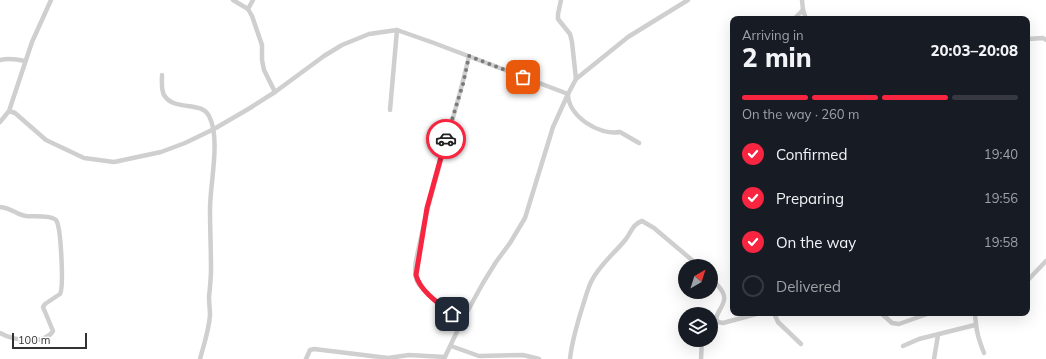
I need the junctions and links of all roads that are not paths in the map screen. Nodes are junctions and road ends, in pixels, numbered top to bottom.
1 (51, 0) edge
2 (233, 0) edge
3 (253, 0) edge
4 (561, 0) edge
5 (688, 0) edge
6 (802, 0) edge
7 (248, 9) junction
8 (803, 10) junction
9 (797, 16) edge
10 (805, 16) edge
11 (397, 30) junction
12 (1030, 39) edge
13 (1046, 40) edge
14 (469, 56) junction
15 (0, 60) edge
16 (25, 61) junction
17 (162, 75) dead end
18 (576, 79) junction
19 (275, 92) junction
20 (568, 94) junction
21 (9, 110) junction
22 (390, 110) dead end
23 (0, 122) edge
24 (214, 129) junction
25 (639, 143) dead end
26 (0, 207) edge
27 (692, 259) edge
28 (1046, 261) edge
29 (1030, 278) edge
30 (718, 286) edge
31 (718, 314) edge
32 (748, 316) edge
33 (775, 316) edge
34 (884, 316) edge
35 (922, 316) edge
36 (975, 316) edge
37 (462, 321) junction
38 (718, 322) edge
39 (975, 325) junction
40 (0, 333) edge
41 (938, 335) junction
42 (800, 344) dead end
43 (451, 346) junction
44 (902, 346) dead end
45 (702, 347) edge
46 (984, 353) dead end
47 (480, 357) edge
48 (445, 358) edge
49 (200, 359) edge
50 (306, 359) edge
51 (539, 359) edge
52 (570, 359) edge
53 (701, 359) edge
54 (934, 359) edge

1 - 16 street
2 - 7 street
3 - 7 street
4 - 18 street
5 - 18 street
6 - 8 street
7 - 19 street
8 - 9 street
8 - 10 street
11 - 14 street
11 - 19 street
11 - 22 street
12 - 13 street
14 - 20 street
14 - 37 street
15 - 16 street
16 - 21 street
17 - 24 street
18 - 20 street
19 - 24 street
20 - 25 street
20 - 37 street
21 - 23 street
21 - 24 street
24 - 49 street
26 - 40 street
27 - 52 street
28 - 29 street
30 - 31 street
32 - 38 street
33 - 42 street
34 - 35 street
36 - 39 street
37 - 43 street
39 - 41 street
39 - 46 street
41 - 44 street
41 - 54 street
43 - 47 street
43 - 48 street
45 - 53 street
47 - 51 street
48 - 50 street

